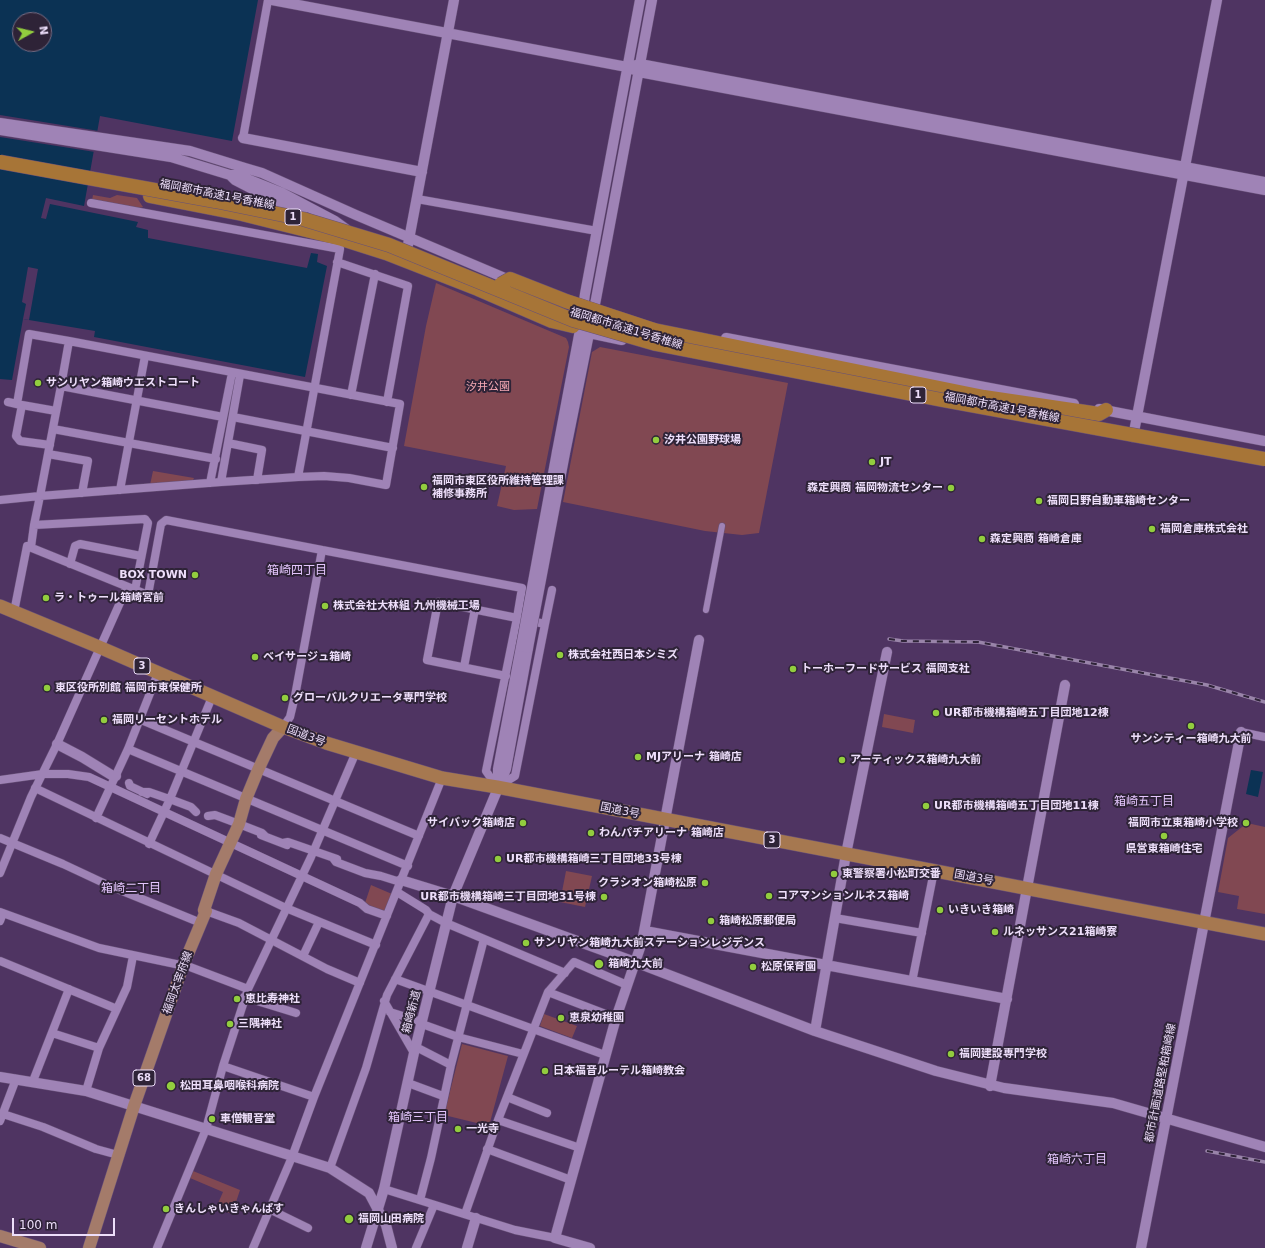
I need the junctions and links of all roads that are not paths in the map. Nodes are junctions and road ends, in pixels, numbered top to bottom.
1 (268, 0) edge
2 (272, 0) edge
3 (454, 0) edge
4 (640, 0) edge
5 (652, 0) edge
6 (1217, 0) edge
7 (447, 34) junction
8 (628, 67) junction
9 (640, 68) junction
10 (0, 123) edge
11 (0, 130) edge
12 (243, 138) joint
13 (0, 157) edge
14 (0, 162) edge
15 (1184, 171) junction
16 (422, 172) junction
17 (106, 181) junction
18 (1265, 182) edge
19 (1265, 190) edge
20 (417, 199) junction
21 (91, 203) dead end
22 (597, 231) junction
23 (410, 237) junction
24 (407, 250) junction
25 (337, 262) junction
26 (375, 274) junction
27 (501, 284) junction
28 (588, 311) junction
29 (580, 330) junction
30 (69, 342) junction
31 (145, 356) junction
32 (232, 373) junction
33 (240, 374) junction
34 (61, 386) junction
35 (314, 389) junction
36 (351, 395) junction
37 (136, 400) junction
38 (8, 402) dead end
39 (387, 402) junction
40 (19, 404) junction
41 (1106, 410) junction
42 (56, 411) junction
43 (1138, 416) junction
44 (223, 417) junction
45 (233, 418) junction
46 (53, 429) junction
47 (306, 432) junction
48 (1133, 437) junction
49 (1265, 441) edge
50 (128, 443) junction
51 (228, 443) junction
52 (50, 445) junction
53 (393, 448) junction
54 (48, 454) junction
55 (216, 459) junction
56 (1265, 459) edge
57 (298, 477) junction
58 (257, 480) junction
59 (221, 482) junction
60 (210, 483) junction
61 (120, 490) junction
62 (82, 493) junction
63 (40, 496) junction
64 (0, 500) edge
65 (34, 525) junction
66 (722, 526) dead end
67 (31, 547) junction
68 (322, 550) junction
69 (141, 556) junction
70 (70, 564) junction
71 (131, 589) junction
72 (552, 590) dead end
73 (0, 606) edge
74 (475, 609) junction
75 (706, 610) dead end
76 (14, 612) junction
77 (517, 618) junction
78 (545, 624) junction
79 (699, 640) dead end
80 (99, 647) junction
81 (887, 652) dead end
82 (464, 667) junction
83 (158, 673) junction
84 (506, 676) junction
85 (1065, 685) dead end
86 (212, 696) junction
87 (139, 719) junction
88 (283, 727) junction
89 (1241, 732) joint
90 (1265, 737) edge
91 (194, 742) junction
92 (57, 744) junction
93 (128, 749) junction
94 (356, 752) junction
95 (258, 770) junction
96 (181, 771) junction
97 (43, 774) junction
98 (116, 776) junction
99 (442, 778) junction
100 (0, 780) edge
101 (111, 787) junction
102 (497, 787) junction
103 (35, 788) junction
104 (246, 798) junction
105 (170, 800) junction
106 (335, 801) junction
107 (164, 812) junction
108 (96, 818) junction
109 (665, 820) junction
110 (239, 824) junction
111 (323, 830) junction
112 (419, 836) junction
113 (0, 838) edge
114 (11, 842) junction
115 (230, 842) junction
116 (149, 844) junction
117 (314, 850) junction
118 (846, 854) junction
119 (408, 866) junction
120 (934, 871) junction
121 (0, 873) edge
122 (216, 874) junction
123 (302, 877) junction
124 (401, 880) junction
125 (1027, 888) junction
126 (397, 892) junction
127 (453, 896) junction
128 (286, 908) junction
129 (206, 911) junction
130 (429, 914) junction
131 (1, 916) edge
132 (387, 916) junction
133 (835, 918) junction
134 (319, 922) junction
135 (1204, 922) junction
136 (201, 923) junction
137 (446, 923) junction
138 (645, 931) junction
139 (922, 933) junction
140 (1265, 934) edge
141 (271, 939) junction
142 (484, 939) junction
143 (376, 945) junction
144 (133, 956) junction
145 (303, 956) junction
146 (0, 961) edge
147 (635, 962) junction
148 (183, 966) junction
149 (826, 966) junction
150 (565, 973) junction
151 (395, 980) junction
152 (912, 982) junction
153 (360, 983) junction
154 (627, 985) junction
155 (69, 989) junction
156 (248, 989) junction
157 (430, 991) junction
158 (548, 992) junction
159 (244, 997) junction
160 (1007, 999) junction
161 (384, 1001) junction
162 (467, 1004) junction
163 (116, 1009) junction
164 (390, 1012) junction
165 (296, 1013) dead end
166 (616, 1018) junction
167 (422, 1023) junction
168 (532, 1028) junction
169 (815, 1031) junction
170 (52, 1033) junction
171 (458, 1037) junction
172 (99, 1048) junction
173 (415, 1050) junction
174 (523, 1054) junction
175 (605, 1055) junction
176 (451, 1065) junction
177 (223, 1066) junction
178 (0, 1077) edge
179 (16, 1079) junction
180 (33, 1081) junction
181 (408, 1083) junction
182 (990, 1086) junction
183 (86, 1091) junction
184 (314, 1096) junction
185 (443, 1096) junction
186 (506, 1097) junction
187 (134, 1106) junction
188 (547, 1113) dead end
189 (1, 1118) edge
190 (1166, 1118) junction
191 (498, 1120) junction
192 (206, 1129) junction
193 (1265, 1147) edge
194 (580, 1148) junction
195 (487, 1149) junction
196 (118, 1155) junction
197 (292, 1157) junction
198 (330, 1168) junction
199 (571, 1180) junction
200 (384, 1189) junction
201 (420, 1200) junction
202 (434, 1205) junction
203 (269, 1209) junction
204 (378, 1211) junction
205 (465, 1214) junction
206 (476, 1218) junction
207 (308, 1228) dead end
208 (0, 1236) edge
209 (555, 1238) junction
210 (40, 1248) edge
211 (90, 1248) edge
212 (157, 1248) edge
213 (253, 1248) edge
214 (366, 1248) edge
215 (392, 1248) edge
216 (416, 1248) edge
217 (467, 1248) edge
218 (590, 1248) edge
219 (1141, 1248) edge

1 - 12 street
2 - 7 street
3 - 7 street
4 - 8 street
5 - 9 street
6 - 15 street
7 - 8 street
7 - 16 street
8 - 9 street
8 - 22 street
9 - 15 street
9 - 28 street
10 - 23 street
11 - 24 street
12 - 16 street
13 - 27 highway, 福岡都市高速1号香椎線 / 1
14 - 17 highway, 福岡都市高速1号香椎線 / 1, bridge
15 - 18 street
15 - 19 street
15 - 43 street
16 - 20 street
17 - 29 highway, bridge
17 - 56 highway, 福岡都市高速1号香椎線 / 1, bridge
20 - 22 street
20 - 23 street
21 - 25 street
22 - 28 street
23 - 24 street
23 - 28 street
24 - 29 street
25 - 26 street
25 - 35 street
26 - 36 street
26 - 39 street
27 - 41 highway, bridge
27 - 56 highway, 福岡都市高速1号香椎線 / 1, bridge
28 - 29 street, 箱崎新道
28 - 41 street
29 - 48 street
29 - 102 street, 箱崎新道, bridge
30 - 31 street
30 - 34 street
30 - 40 street
31 - 32 street
31 - 37 street
32 - 33 street
32 - 44 street
33 - 35 street
33 - 45 street
34 - 37 street
34 - 42 street
35 - 36 street
35 - 47 street
36 - 39 street
37 - 44 street
37 - 50 street
38 - 40 street
39 - 53 street
40 - 42 street
40 - 52 street
41 - 43 street
42 - 46 street
43 - 48 street
43 - 49 street
44 - 55 street
45 - 47 street
45 - 51 street
46 - 50 street
46 - 52 street
47 - 53 street
47 - 57 street
48 - 56 street
50 - 55 street
50 - 61 street
51 - 58 street
51 - 59 street
52 - 54 street
53 - 57 street
54 - 62 street
54 - 63 street
55 - 60 street
57 - 58 street
58 - 59 street
59 - 60 street
60 - 61 street
61 - 62 street
62 - 63 street
63 - 64 street
63 - 65 street
65 - 67 street
65 - 69 street
66 - 75 street
67 - 70 street
67 - 76 street
68 - 71 street
68 - 77 street
68 - 88 street
69 - 70 street
69 - 71 street
70 - 71 street
71 - 80 street
72 - 78 street
73 - 76 highway, 国道3号 / 3
74 - 77 street
74 - 82 street
74 - 82 street
76 - 80 highway, 国道3号 / 3
77 - 78 street
77 - 84 street
78 - 102 street
79 - 109 street
80 - 83 highway, 国道3号 / 3
80 - 92 street
81 - 118 street
82 - 84 street
83 - 86 highway, 国道3号 / 3
83 - 87 street
84 - 102 street
85 - 125 street
86 - 88 highway, 国道3号 / 3
86 - 91 street
87 - 91 street
87 - 93 street
88 - 94 highway, 国道3号 / 3
88 - 95 main road, 福岡太宰府線 / 68
89 - 90 street
89 - 135 street, 都市計画道路堅粕箱崎線
91 - 95 street
91 - 96 street
92 - 97 street
92 - 98 street
93 - 96 street
93 - 98 street
94 - 99 highway, 国道3号 / 3
94 - 106 street
95 - 104 main road, 福岡太宰府線 / 68
95 - 106 street
96 - 104 street
96 - 105 street
97 - 100 street
97 - 101 street
97 - 103 street
98 - 101 street
98 - 105 street
99 - 102 highway, 国道3号 / 3
99 - 112 street
101 - 107 street
101 - 108 street
102 - 109 highway, 国道3号 / 3
102 - 127 street, 箱崎新道
103 - 108 street
103 - 114 street
104 - 110 main road, 福岡太宰府線 / 68
104 - 111 street
105 - 107 street
105 - 110 street
106 - 111 street
106 - 112 street
107 - 115 street
107 - 116 street
108 - 116 street
109 - 118 highway, 国道3号 / 3
109 - 138 street
110 - 115 main road, 福岡太宰府線 / 68
110 - 117 street
111 - 117 street
111 - 119 street
112 - 119 street
113 - 114 street
114 - 121 street
114 - 136 street
115 - 122 main road, 福岡太宰府線 / 68
115 - 123 street
116 - 122 street
117 - 123 street
117 - 124 street
118 - 120 highway, 国道3号 / 3
118 - 133 street
119 - 124 street
120 - 125 highway, 国道3号 / 3
120 - 139 street
122 - 128 street
122 - 129 main road, 福岡太宰府線 / 68
123 - 128 street
123 - 132 street
124 - 126 street
124 - 127 street
125 - 135 highway, 国道3号 / 3
125 - 160 street
126 - 130 street
126 - 132 street
127 - 137 street, 箱崎新道
127 - 147 street
128 - 134 street
128 - 141 street
129 - 136 main road, 福岡太宰府線 / 68
129 - 141 street
130 - 137 street
130 - 151 street
131 - 144 street
132 - 143 street
133 - 139 street
133 - 149 street
134 - 143 street
134 - 145 street
135 - 140 highway, 国道3号 / 3
135 - 190 street, 都市計画道路堅粕箱崎線
136 - 148 main road, 福岡太宰府線 / 68
137 - 142 street
137 - 157 street, 箱崎新道
138 - 147 street
138 - 149 street
139 - 152 street
141 - 145 street
141 - 156 street
142 - 150 street
142 - 162 street
143 - 153 street
144 - 148 street
144 - 163 street
145 - 153 street
146 - 155 street
147 - 154 street
147 - 169 street
148 - 156 street
148 - 187 main road, 福岡太宰府線 / 68
149 - 152 street
149 - 169 street
150 - 154 street
150 - 158 street
151 - 157 street
151 - 161 street
152 - 160 street
153 - 184 street
154 - 166 street
155 - 163 street
155 - 170 street
156 - 159 street
157 - 162 street
157 - 167 street, 箱崎新道
158 - 166 street
158 - 168 street
159 - 165 street
159 - 177 street
160 - 182 street
161 - 164 street
161 - 198 street
162 - 168 street
162 - 171 street
163 - 172 street
164 - 167 street
164 - 173 street
166 - 175 street
167 - 171 street
167 - 173 street, 箱崎新道
168 - 174 street
168 - 175 street
169 - 182 street
170 - 172 street
170 - 180 street
171 - 174 street
171 - 176 street
172 - 183 street
173 - 176 street
173 - 181 street, 箱崎新道
174 - 186 street
175 - 194 street
176 - 185 street
177 - 184 street
177 - 192 street
178 - 179 street
179 - 180 street
179 - 189 street
180 - 183 street
181 - 185 street
181 - 200 street, 箱崎新道
182 - 190 street
183 - 187 street
184 - 197 street
185 - 201 street
186 - 188 street
186 - 191 street
187 - 192 street
187 - 196 main road, 福岡太宰府線 / 68
189 - 196 street
190 - 193 street
190 - 219 street, 都市計画道路堅粕箱崎線
191 - 194 street
191 - 195 street
192 - 197 street
192 - 212 street
194 - 199 street
195 - 199 street
195 - 205 street
196 - 211 main road, 福岡太宰府線 / 68
197 - 198 street
197 - 203 street
198 - 204 street
199 - 209 street
200 - 201 street
200 - 204 street, 箱崎新道
201 - 202 street
202 - 205 street
202 - 216 street
203 - 207 street
203 - 213 street
204 - 214 street, 箱崎新道
204 - 215 street
205 - 206 street
206 - 209 street
206 - 217 street
208 - 210 main road
209 - 218 street

